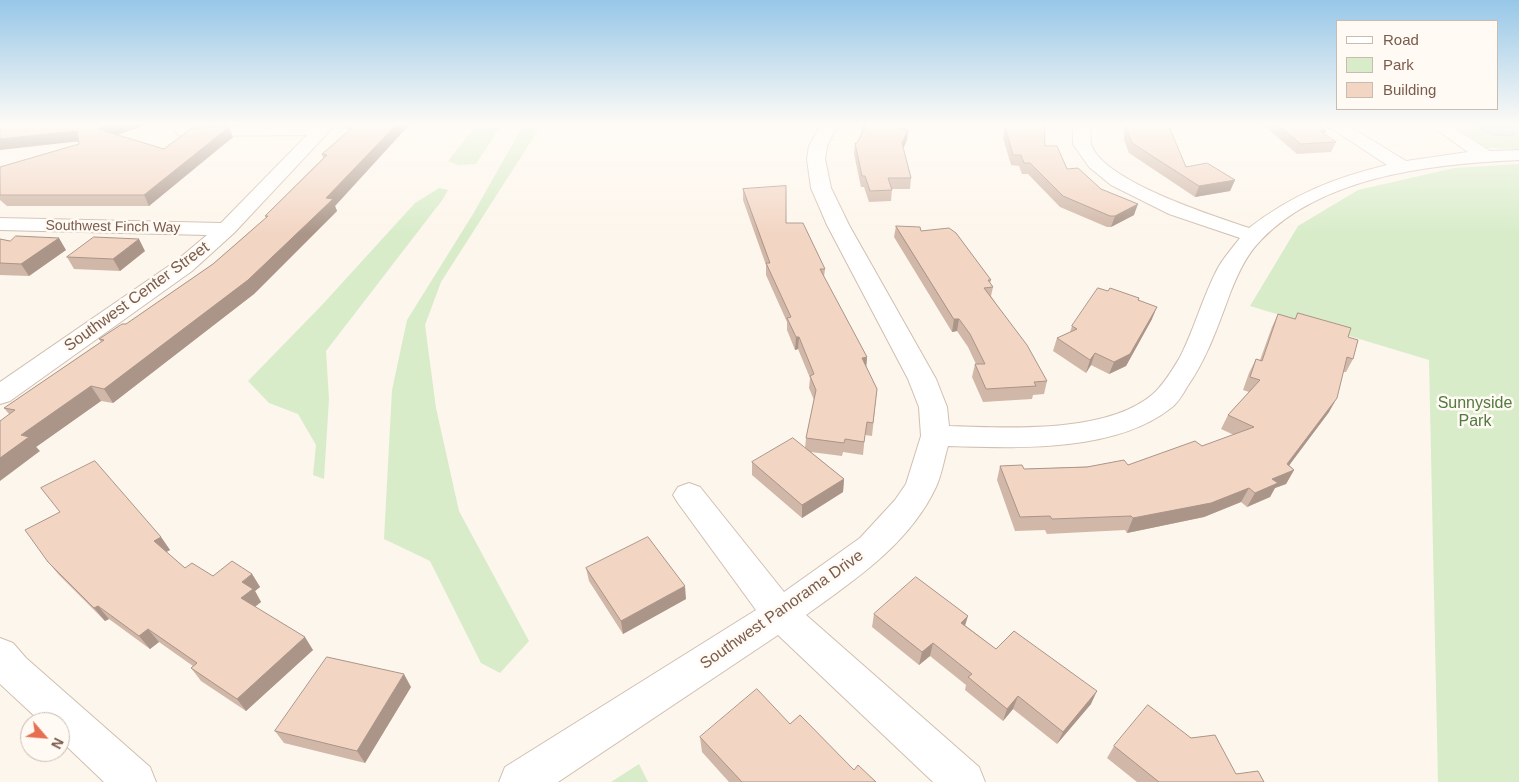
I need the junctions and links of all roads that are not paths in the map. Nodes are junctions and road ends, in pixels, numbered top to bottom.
1 (293, 160) edge
2 (816, 160) edge
3 (1094, 160) edge
4 (1392, 160) edge
5 (1443, 160) edge
6 (1401, 166) junction
7 (0, 224) edge
8 (227, 229) junction
9 (1251, 235) junction
10 (0, 395) edge
11 (936, 436) junction
12 (689, 495) dead end
13 (780, 614) junction
14 (0, 655) edge
15 (135, 782) edge
16 (520, 782) edge
17 (964, 782) edge

1 - 8 street, Southwest Center Street
2 - 11 street, Southwest Panorama Drive
3 - 9 street
4 - 6 street
5 - 6 street
6 - 9 street
7 - 8 street, Southwest Finch Way
8 - 10 street, Southwest Center Street
9 - 11 street
11 - 13 street, Southwest Panorama Drive
12 - 13 street
13 - 16 street, Southwest Panorama Drive
13 - 17 street
14 - 15 street

